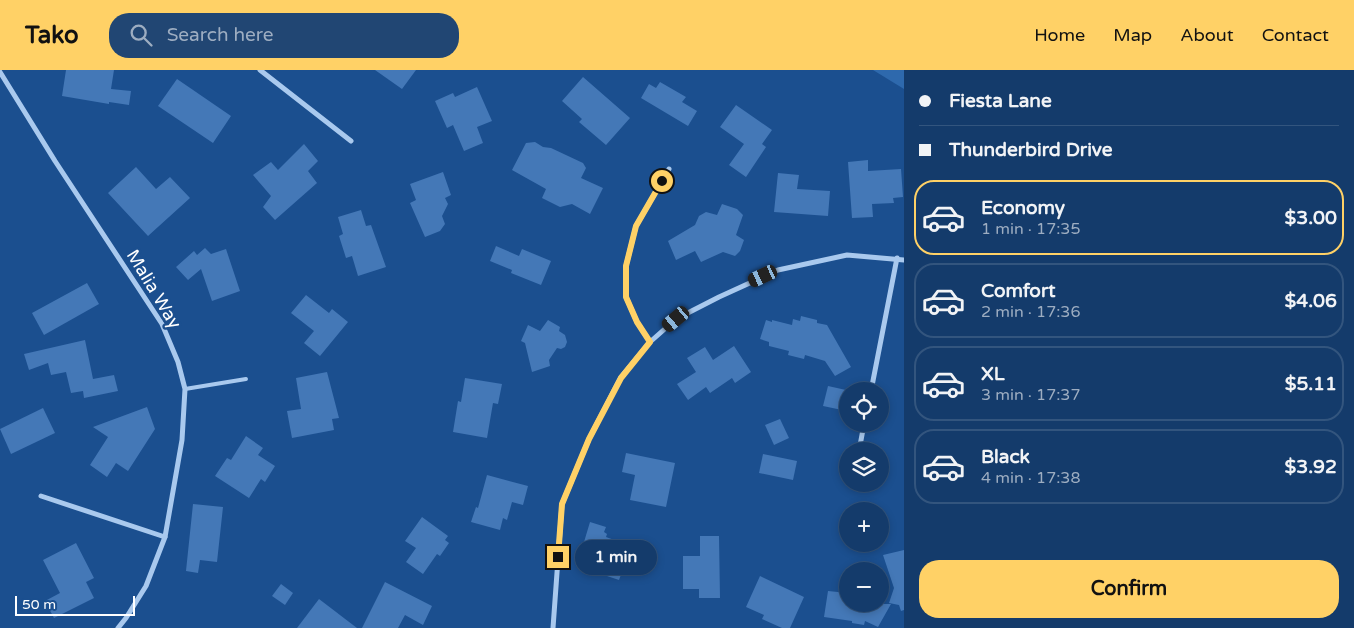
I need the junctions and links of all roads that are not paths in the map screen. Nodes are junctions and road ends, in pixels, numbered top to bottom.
1 (264, 71) edge
2 (0, 72) edge
3 (351, 141) dead end
4 (669, 169) dead end
5 (897, 258) junction
6 (904, 260) edge
7 (650, 342) junction
8 (246, 379) dead end
9 (873, 382) edge
10 (185, 390) junction
11 (41, 496) dead end
12 (165, 537) junction
13 (118, 628) edge
14 (553, 628) edge

1 - 3 street
2 - 10 street, Malia Way
4 - 7 street
5 - 6 street
5 - 7 street
5 - 9 street
7 - 14 street
8 - 10 lane
10 - 12 street, Malia Way
11 - 12 street
12 - 13 street, Malia Way

